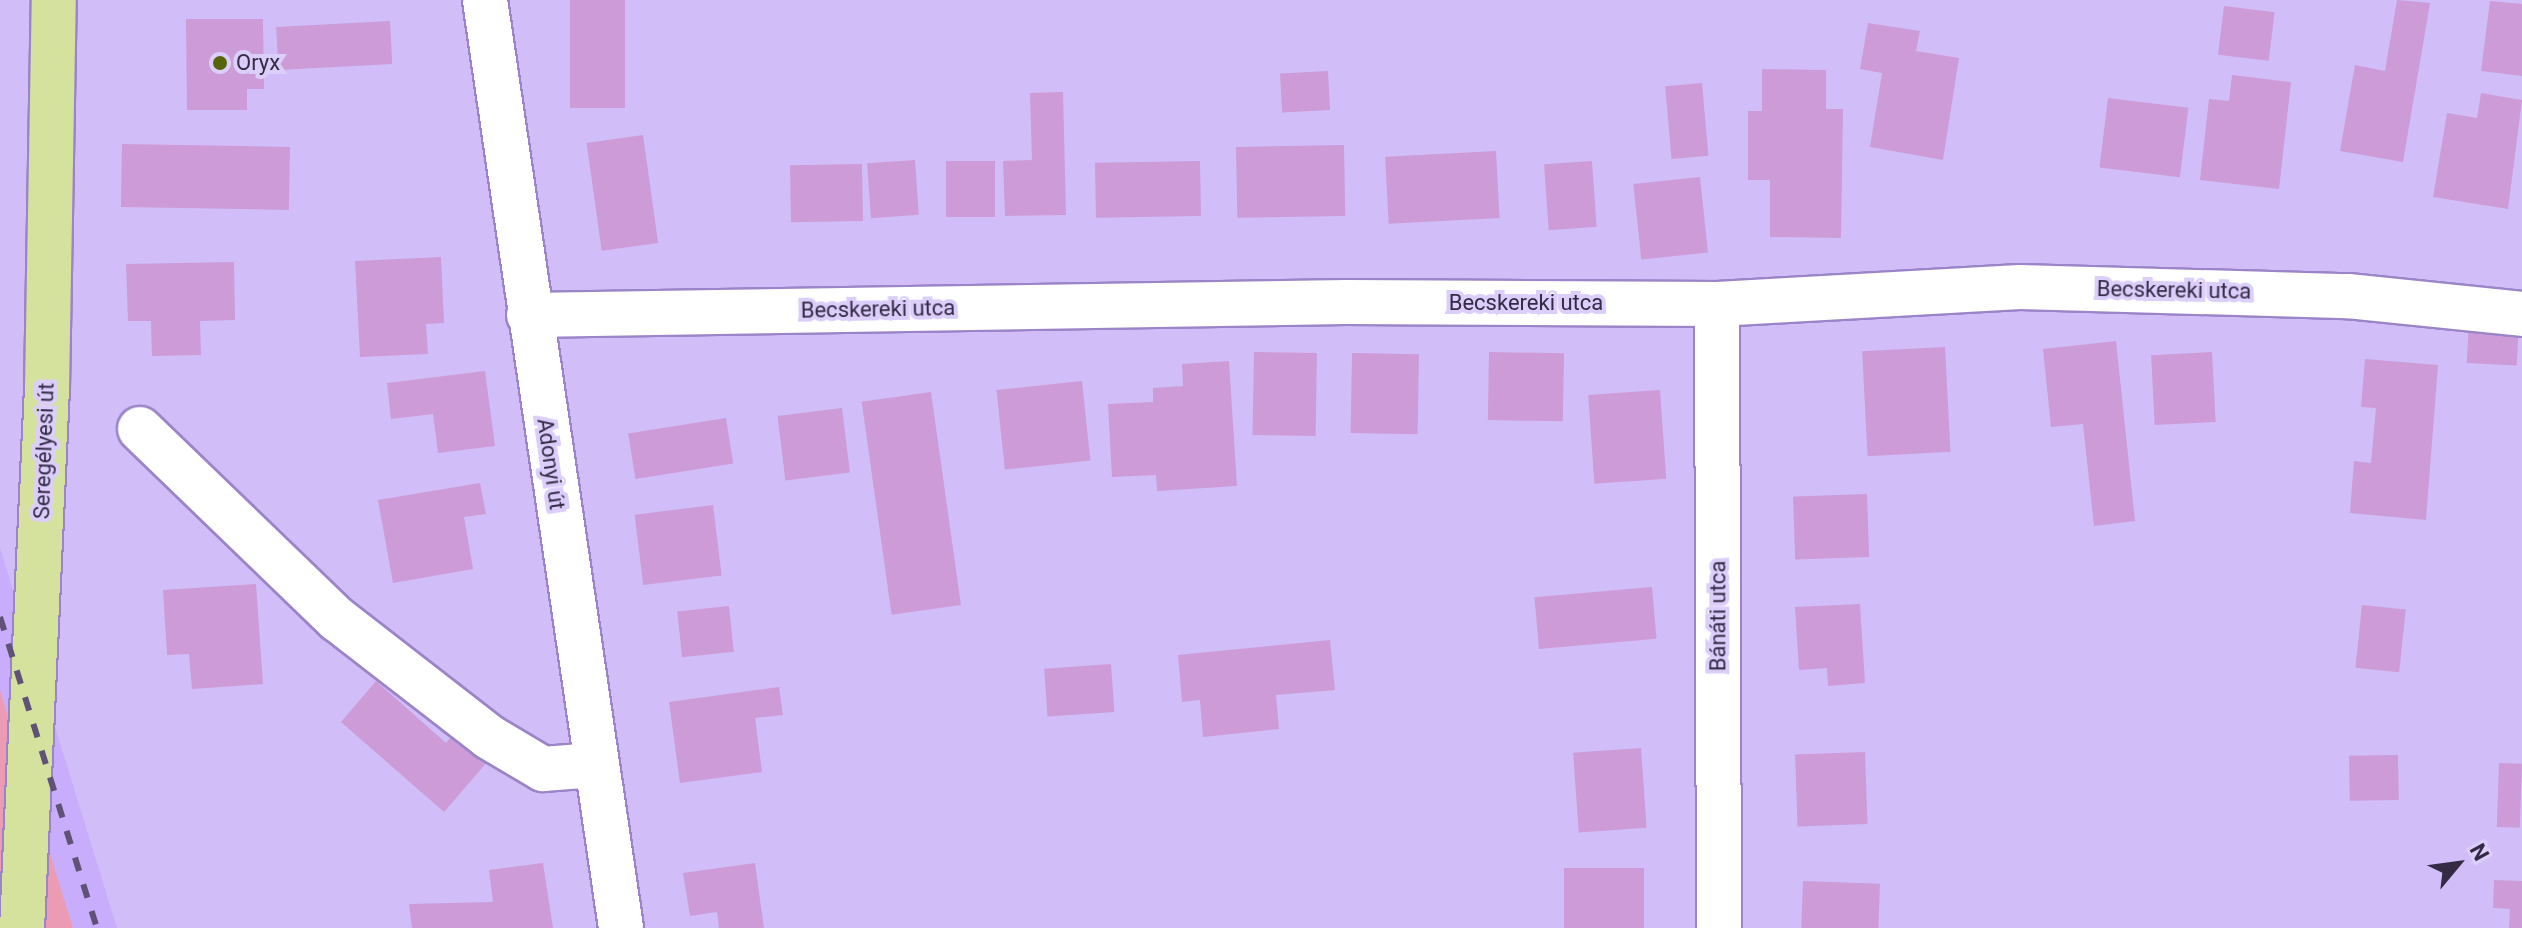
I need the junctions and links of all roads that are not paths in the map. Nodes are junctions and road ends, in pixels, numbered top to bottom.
1 (54, 0) edge
2 (485, 0) edge
3 (1717, 304) junction
4 (2522, 314) edge
5 (529, 315) junction
6 (140, 429) dead end
7 (595, 765) junction
8 (19, 919) edge
9 (621, 928) edge
10 (1719, 928) edge

1 - 8 main road, Seregélyesi út
2 - 5 street, Adonyi út
3 - 4 street, Becskereki utca
3 - 5 street, Becskereki utca
3 - 10 street, Bánáti utca
5 - 7 street, Adonyi út
6 - 7 street
7 - 9 street, Adonyi út

